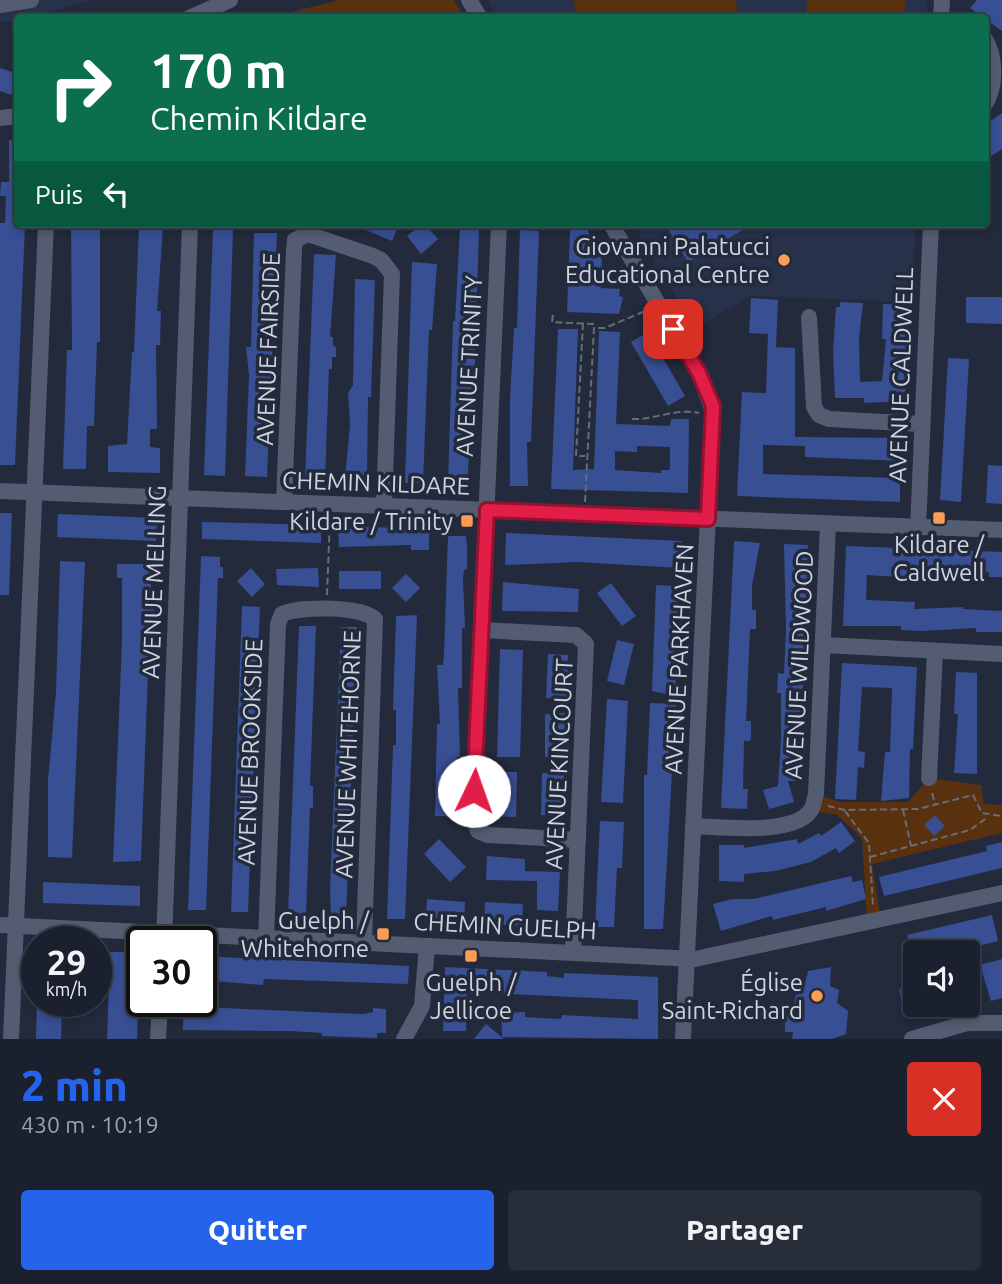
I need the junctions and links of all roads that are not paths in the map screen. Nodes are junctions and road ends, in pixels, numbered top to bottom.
1 (32, 0) edge
2 (230, 0) edge
3 (0, 5) edge
4 (197, 14) edge
5 (989, 48) edge
6 (989, 98) edge
7 (46, 228) edge
8 (190, 228) edge
9 (499, 228) edge
10 (613, 228) edge
11 (927, 228) edge
12 (809, 317) dead end
13 (921, 424) junction
14 (0, 491) edge
15 (35, 492) junction
16 (180, 498) junction
17 (284, 502) junction
18 (384, 506) junction
19 (487, 510) junction
20 (708, 519) junction
21 (828, 524) junction
22 (918, 529) junction
23 (1002, 530) edge
24 (326, 606) joint
25 (482, 630) junction
26 (823, 645) junction
27 (935, 652) junction
28 (1002, 654) edge
29 (929, 778) dead end
30 (693, 826) junction
31 (578, 840) junction
32 (1002, 893) edge
33 (8, 926) edge
34 (165, 926) edge
35 (126, 934) edge
36 (217, 938) edge
37 (266, 939) junction
38 (364, 942) junction
39 (426, 946) junction
40 (573, 952) junction
41 (687, 958) junction
42 (159, 1017) edge
43 (1002, 1023) edge
44 (11, 1039) edge
45 (158, 1039) edge
46 (404, 1039) edge
47 (683, 1039) edge
48 (912, 1039) edge

1 - 3 street
2 - 4 street
5 - 6 street
7 - 15 street
8 - 16 street, AVENUE MELLING
9 - 19 street, AVENUE TRINITY
10 - 20 street, AVENUE PARKHAVEN
11 - 13 street, AVENUE CALDWELL
12 - 13 street
13 - 22 street, AVENUE CALDWELL
14 - 15 street, CHEMIN KILDARE
15 - 16 street, CHEMIN KILDARE
15 - 33 street
16 - 17 street, CHEMIN KILDARE
16 - 34 street, AVENUE MELLING
17 - 18 street, CHEMIN KILDARE
17 - 18 street, AVENUE FAIRSIDE
18 - 19 street, CHEMIN KILDARE
19 - 20 street, CHEMIN KILDARE
19 - 25 street, AVENUE TRINITY
20 - 21 street, CHEMIN KILDARE
20 - 30 street, AVENUE PARKHAVEN
21 - 22 street, CHEMIN KILDARE
21 - 26 street, AVENUE WILDWOOD
22 - 23 street, CHEMIN KILDARE
24 - 37 street, AVENUE BROOKSIDE
24 - 38 street, AVENUE WHITEHORNE
25 - 31 street, AVENUE TRINITY
25 - 31 street, AVENUE KINCOURT
26 - 27 street
26 - 30 street, AVENUE WILDWOOD
27 - 28 street
27 - 29 street
30 - 41 street, AVENUE PARKHAVEN
31 - 40 street, AVENUE KINCOURT
32 - 41 street, CHEMIN GUELPH
33 - 35 street, CHEMIN GUELPH
33 - 44 street
36 - 37 street, CHEMIN GUELPH
37 - 38 street, CHEMIN GUELPH
38 - 39 street, CHEMIN GUELPH
39 - 40 street, CHEMIN GUELPH
39 - 46 street
40 - 41 street, CHEMIN GUELPH
41 - 47 street, AVENUE PARKHAVEN
42 - 45 street
43 - 48 street

